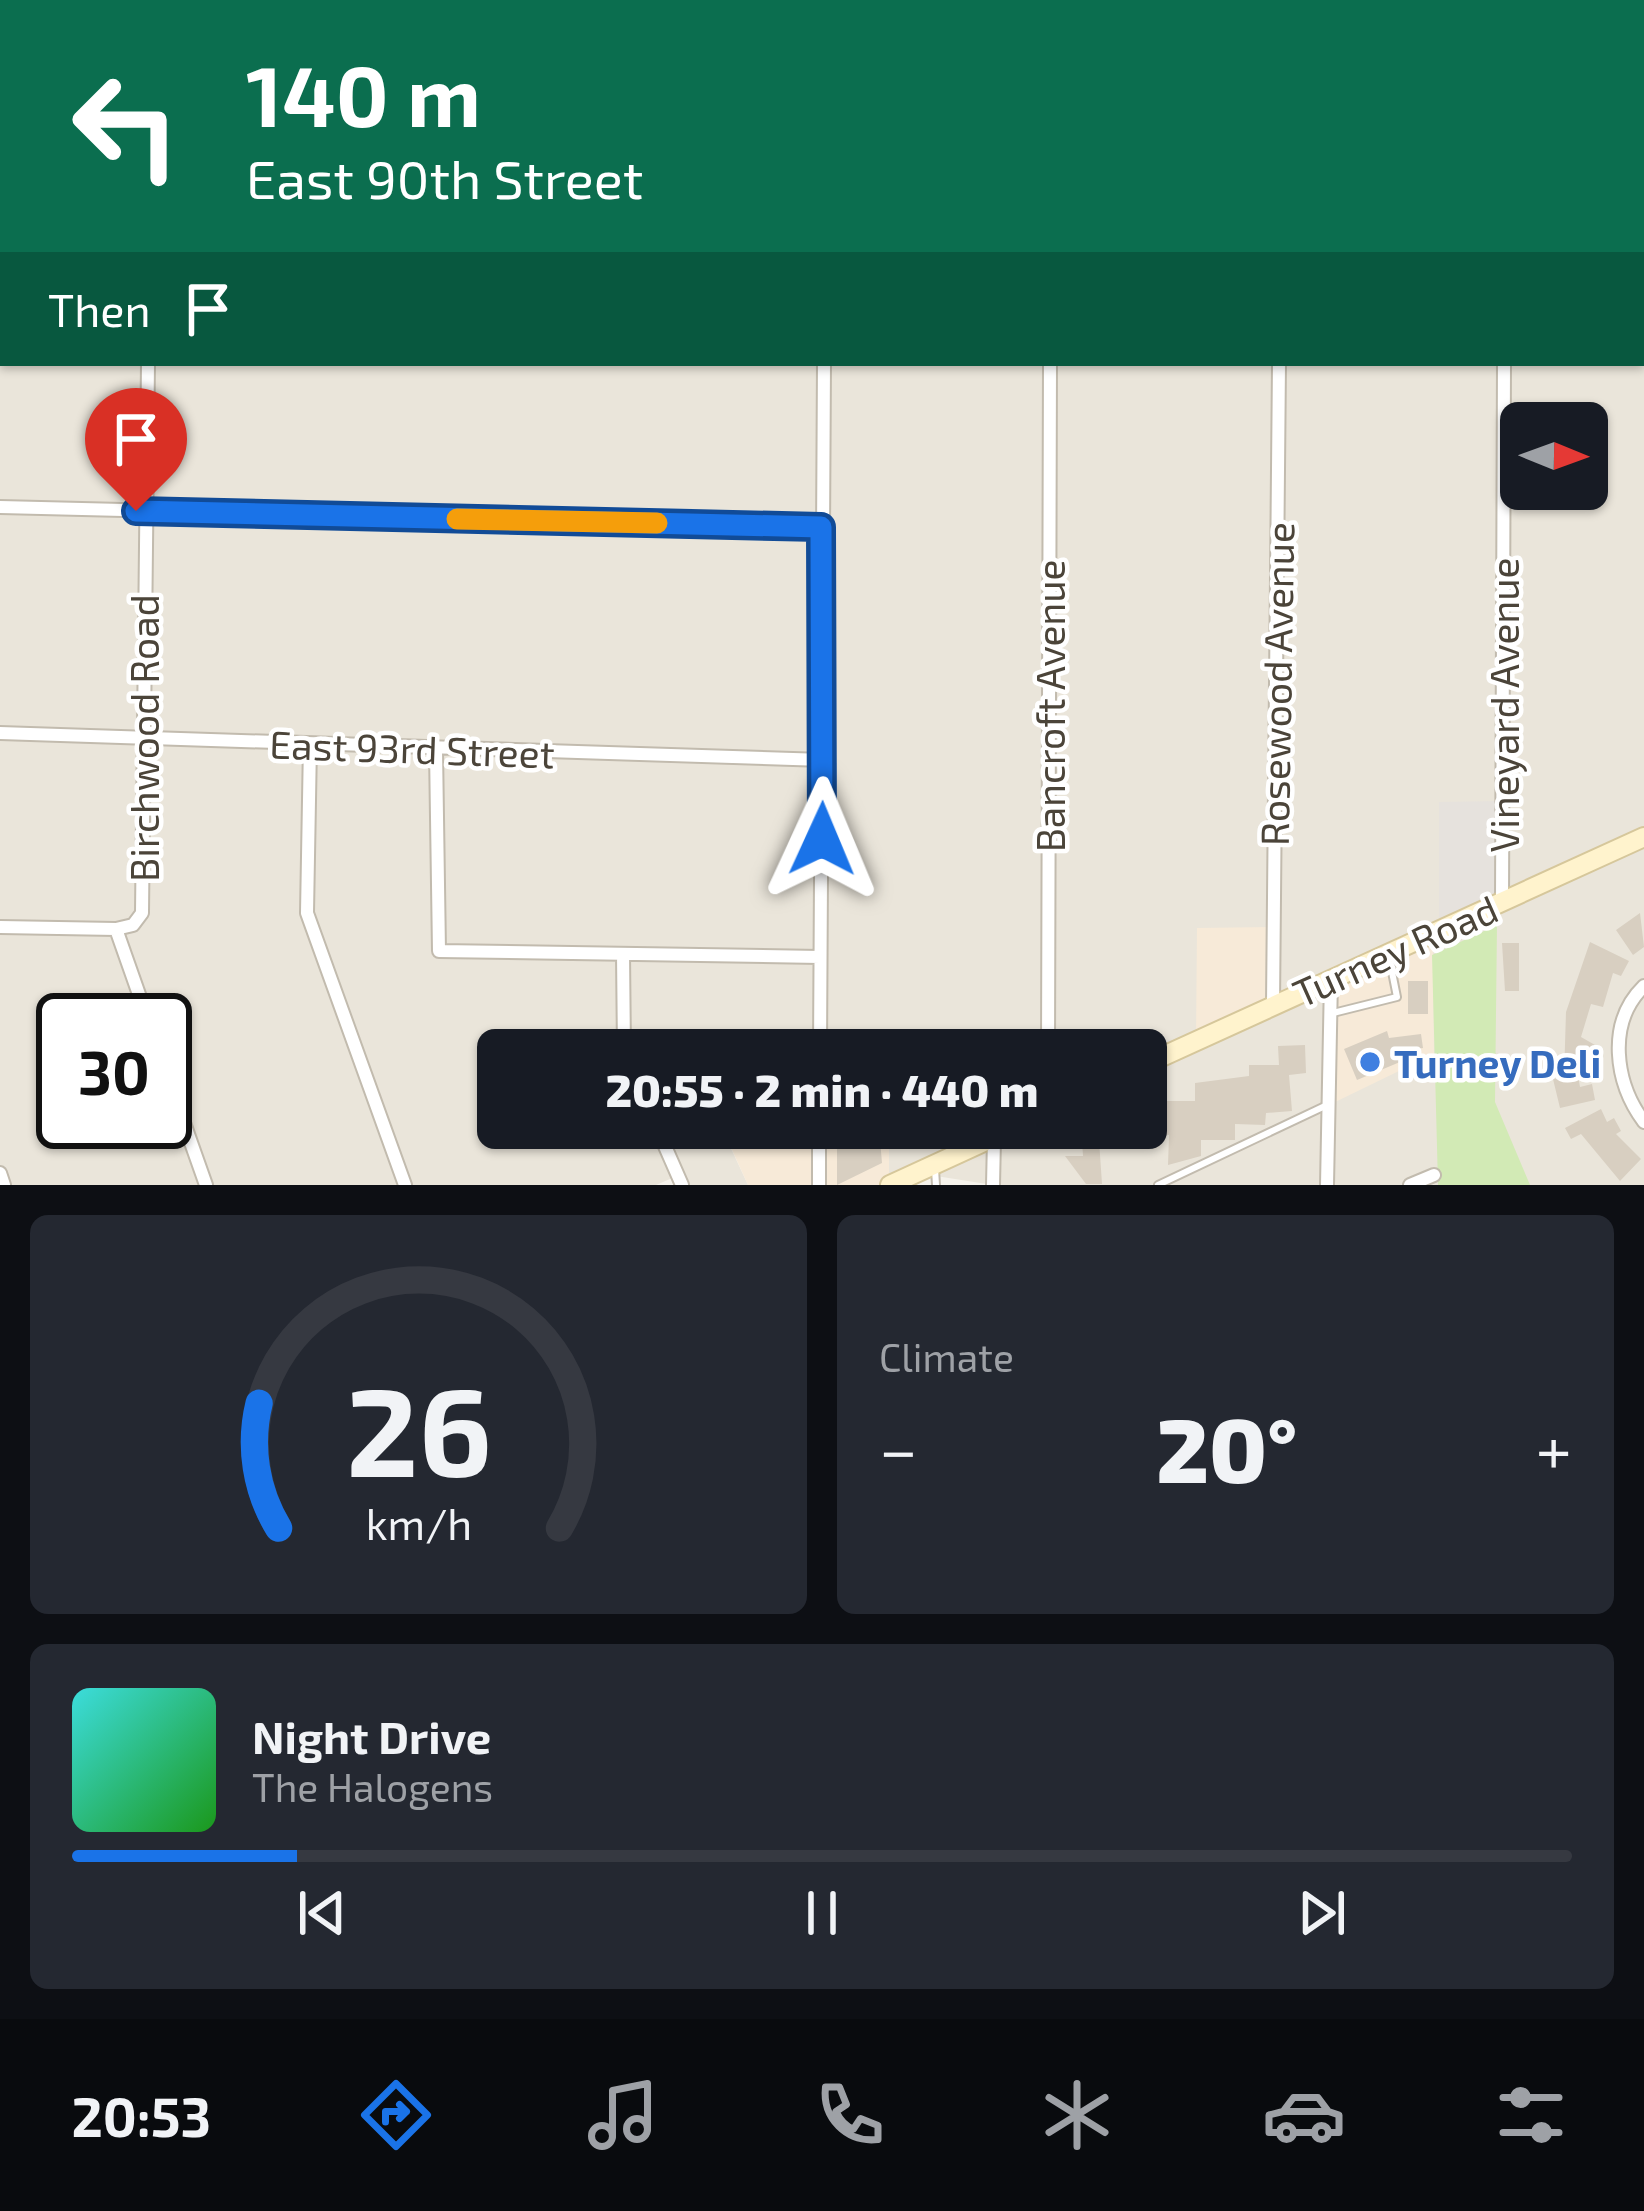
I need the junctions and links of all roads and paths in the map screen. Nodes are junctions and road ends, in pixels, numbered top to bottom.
1 (148, 366) edge
2 (824, 366) edge
3 (1050, 366) edge
4 (1279, 366) edge
5 (1504, 366) edge
6 (0, 507) edge
7 (146, 511) junction
8 (821, 527) junction
9 (0, 734) edge
10 (142, 738) junction
11 (310, 744) junction
12 (436, 749) junction
13 (824, 760) junction
14 (1644, 837) edge
15 (1502, 903) junction
16 (0, 927) edge
17 (116, 929) junction
18 (1389, 953) junction
19 (623, 954) junction
20 (820, 957) junction
21 (1330, 980) junction
22 (1644, 986) edge
23 (139, 993) edge
24 (1273, 1004) junction
25 (1330, 1013) junction
26 (624, 1029) edge
27 (820, 1029) edge
28 (1048, 1029) edge
29 (1167, 1054) edge
30 (1329, 1105) junction
31 (1644, 1122) edge
32 (192, 1145) edge
33 (666, 1149) edge
34 (819, 1149) edge
35 (978, 1149) edge
36 (994, 1149) edge
37 (0, 1173) edge
38 (935, 1175) edge
39 (1434, 1175) dead end
40 (4, 1185) edge
41 (206, 1185) edge
42 (405, 1185) edge
43 (682, 1185) edge
44 (819, 1185) edge
45 (890, 1185) edge
46 (993, 1185) edge
47 (1158, 1185) edge
48 (1328, 1185) edge
49 (1410, 1185) edge

1 - 7 street, Birchwood Road
2 - 8 street
3 - 28 street, Bancroft Avenue
4 - 24 street, Rosewood Avenue
5 - 15 street, Vineyard Avenue
6 - 7 street
7 - 8 street
7 - 10 street, Birchwood Road
8 - 13 street
9 - 10 street, East 93rd Street
10 - 11 street, East 93rd Street
10 - 17 street, Birchwood Road
11 - 12 street, East 93rd Street
11 - 42 street
12 - 13 street, East 93rd Street
12 - 19 street
13 - 20 street
14 - 15 main road, Turney Road
15 - 18 main road, Turney Road
16 - 17 street
17 - 23 street, Birchwood Road
18 - 21 main road, Turney Road
18 - 25 lane
19 - 20 street
19 - 26 street
20 - 27 street
21 - 24 main road, Turney Road
21 - 25 street
22 - 31 street
24 - 29 main road, Turney Road
25 - 30 street
30 - 47 lane
30 - 48 street
32 - 41 street
33 - 43 street
34 - 44 street
35 - 38 main road
36 - 46 street
37 - 40 street
38 - 45 main road
39 - 49 street

